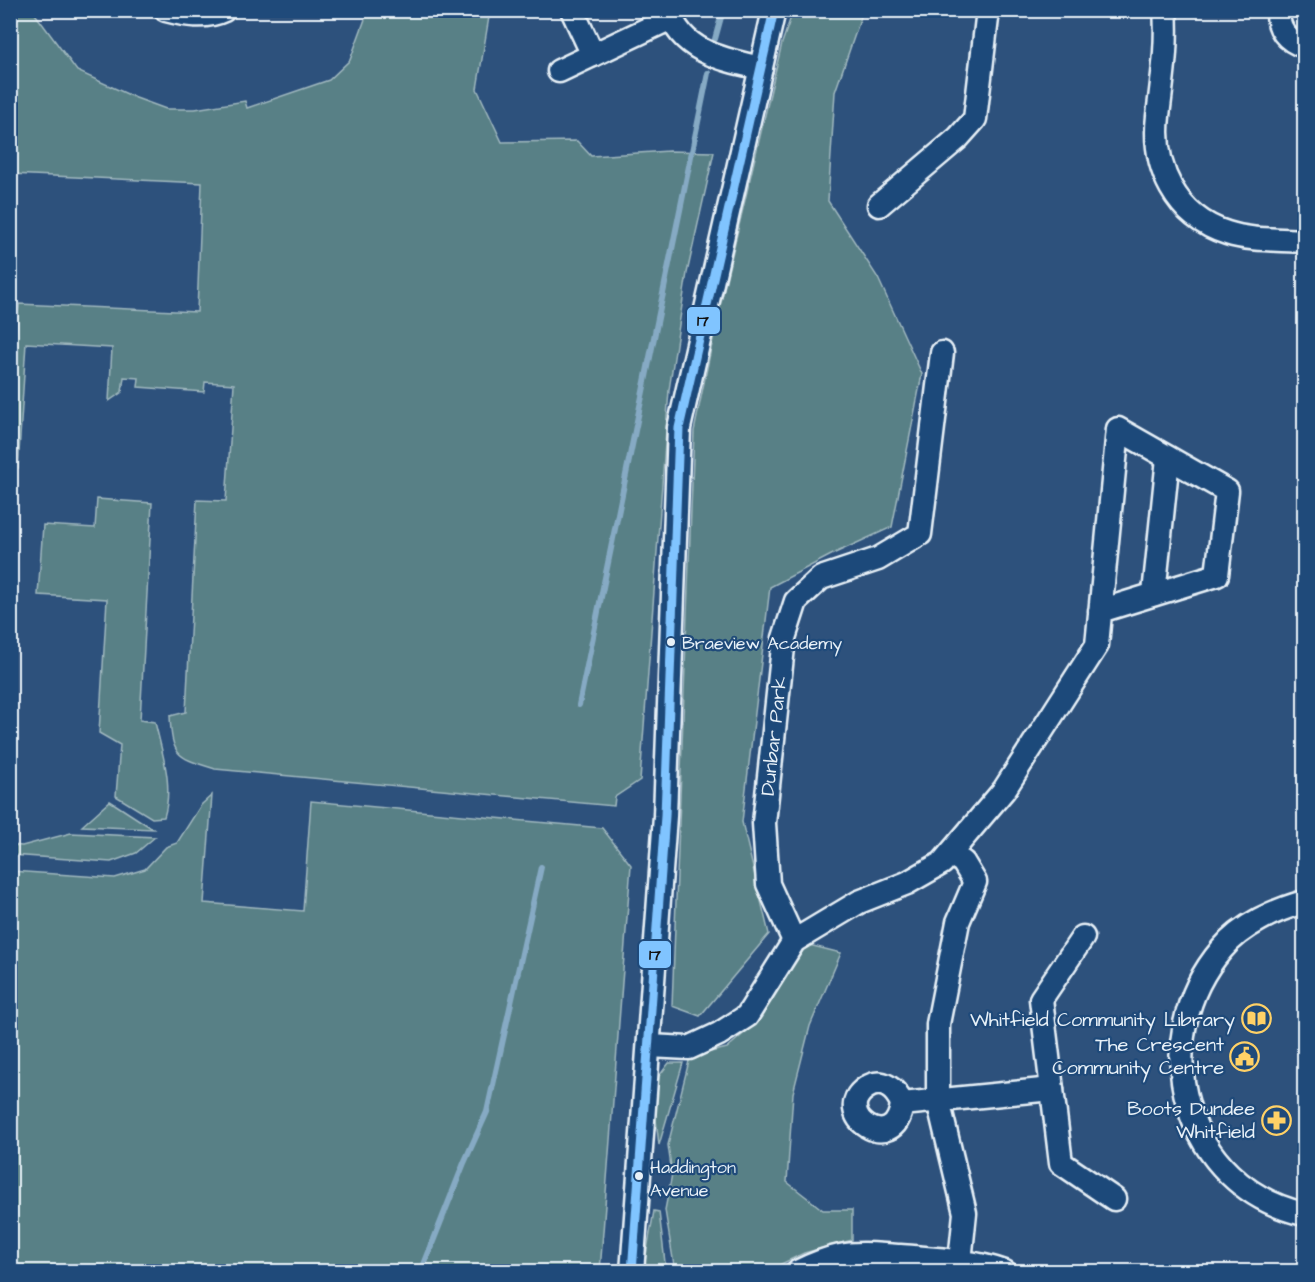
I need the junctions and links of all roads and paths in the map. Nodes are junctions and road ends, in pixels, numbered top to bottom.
1 (166, 10) edge
2 (224, 10) edge
3 (572, 10) edge
4 (774, 10) edge
5 (988, 10) edge
6 (1164, 10) edge
7 (1278, 10) edge
8 (670, 14) edge
9 (1305, 46) edge
10 (593, 55) junction
11 (761, 68) junction
12 (559, 71) dead end
13 (879, 205) dead end
14 (1305, 241) edge
15 (942, 353) dead end
16 (1168, 458) junction
17 (1154, 594) junction
18 (1100, 610) junction
19 (950, 854) junction
20 (1305, 902) edge
21 (1083, 937) dead end
22 (794, 941) junction
23 (649, 1046) junction
24 (1052, 1089) junction
25 (938, 1100) junction
26 (902, 1104) dead end
27 (1114, 1199) dead end
28 (1305, 1214) edge
29 (960, 1261) junction
30 (875, 1263) edge
31 (632, 1272) edge
32 (797, 1272) edge
33 (1005, 1272) edge

1 - 2 street
3 - 10 street
4 - 11 street
5 - 13 street
6 - 14 street
7 - 9 street
8 - 10 street
8 - 11 street
10 - 12 street
11 - 23 street
15 - 22 street, Dunbar Park
16 - 17 street
16 - 17 street
16 - 18 street
17 - 18 street
18 - 19 street
19 - 22 street
19 - 25 street
20 - 28 street
21 - 24 street
22 - 23 street
23 - 31 street
24 - 25 street
24 - 27 street
25 - 26 street
25 - 29 street
29 - 30 street
29 - 33 street
30 - 32 street

